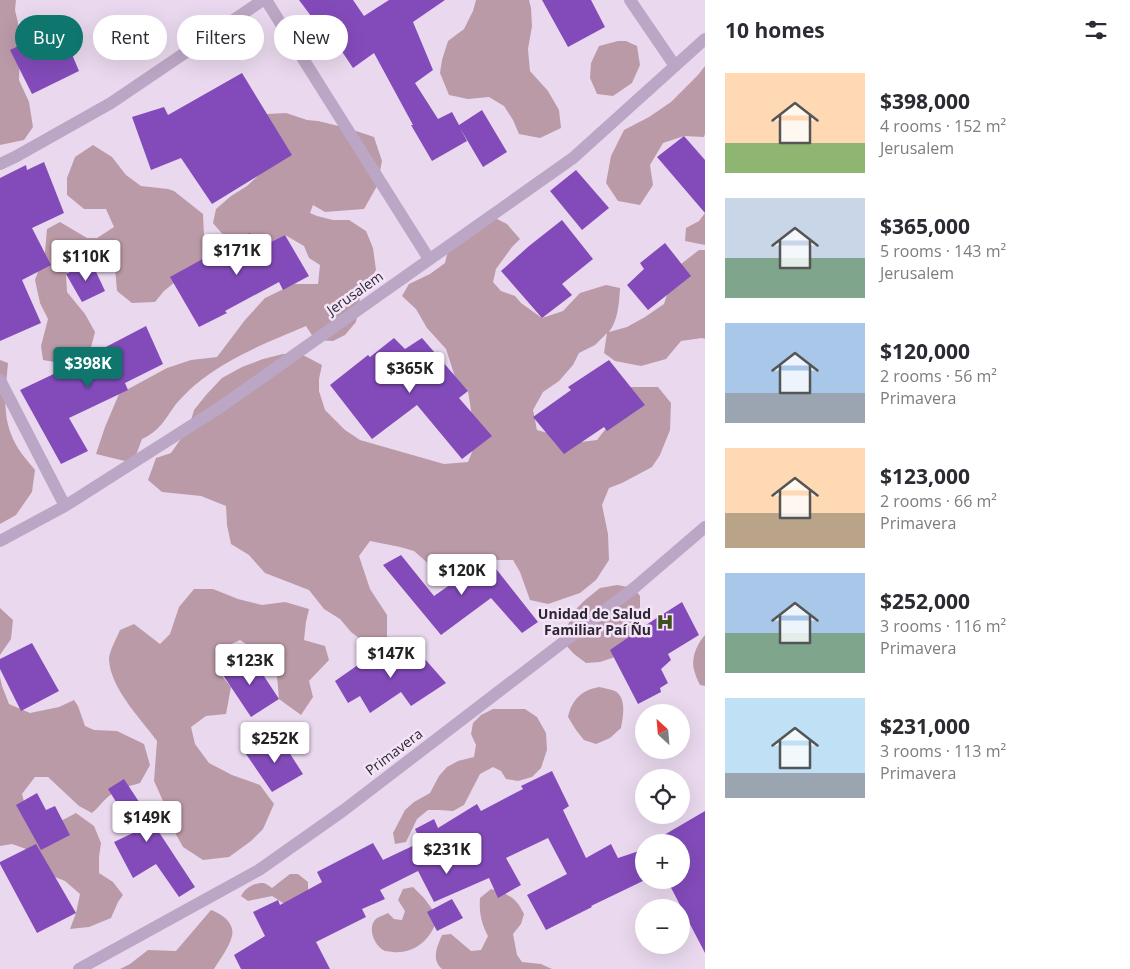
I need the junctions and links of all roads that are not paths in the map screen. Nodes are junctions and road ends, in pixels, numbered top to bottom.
1 (265, 0) edge
2 (630, 0) edge
3 (705, 39) edge
4 (675, 66) junction
5 (0, 164) edge
6 (429, 259) junction
7 (0, 380) edge
8 (65, 506) junction
9 (705, 526) edge
10 (0, 541) edge
11 (79, 969) edge

1 - 5 street
1 - 6 street
2 - 4 street
3 - 4 street, Jerusalem
4 - 6 street, Jerusalem
6 - 8 street, Jerusalem
7 - 8 street
8 - 10 street, Jerusalem
9 - 11 street, Primavera

